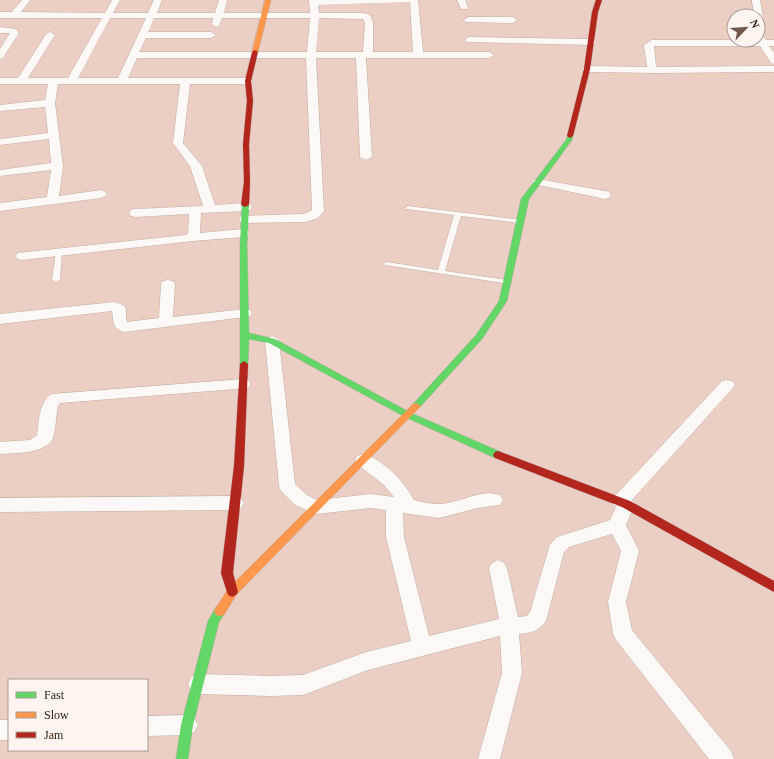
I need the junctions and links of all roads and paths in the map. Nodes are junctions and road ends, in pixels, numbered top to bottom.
1 (26, 0) edge
2 (116, 0) edge
3 (158, 0) edge
4 (223, 0) edge
5 (268, 0) edge
6 (408, 0) edge
7 (414, 0) edge
8 (599, 0) edge
9 (314, 2) edge
10 (0, 15) edge
11 (14, 15) junction
12 (108, 15) junction
13 (152, 15) junction
14 (219, 15) junction
15 (264, 15) junction
16 (315, 15) junction
17 (467, 20) edge
18 (513, 20) dead end
19 (0, 30) edge
20 (50, 34) dead end
21 (143, 35) junction
22 (726, 40) edge
23 (591, 42) junction
24 (208, 45) junction
25 (766, 48) edge
26 (312, 54) junction
27 (365, 54) junction
28 (418, 54) junction
29 (470, 54) junction
30 (490, 54) dead end
31 (134, 55) junction
32 (254, 55) junction
33 (0, 56) edge
34 (774, 61) edge
35 (774, 68) edge
36 (587, 69) junction
37 (652, 70) junction
38 (0, 81) edge
39 (21, 81) junction
40 (53, 81) junction
41 (71, 81) junction
42 (122, 81) junction
43 (248, 81) junction
44 (185, 82) junction
45 (50, 103) junction
46 (0, 108) edge
47 (54, 134) junction
48 (0, 142) edge
49 (366, 157) dead end
50 (57, 166) junction
51 (0, 172) edge
52 (538, 182) junction
53 (101, 194) dead end
54 (605, 195) dead end
55 (52, 201) junction
56 (0, 207) edge
57 (246, 207) junction
58 (408, 208) dead end
59 (210, 209) junction
60 (195, 210) junction
61 (135, 213) dead end
62 (458, 214) junction
63 (245, 219) junction
64 (520, 221) junction
65 (243, 233) junction
66 (193, 237) junction
67 (59, 252) junction
68 (22, 256) dead end
69 (387, 264) dead end
70 (442, 272) junction
71 (56, 280) dead end
72 (507, 282) junction
73 (168, 284) dead end
74 (245, 313) junction
75 (0, 319) edge
76 (166, 322) junction
77 (245, 335) junction
78 (272, 341) junction
79 (243, 384) junction
80 (727, 385) dead end
81 (408, 415) junction
82 (0, 448) edge
83 (363, 460) junction
84 (494, 500) dead end
85 (234, 503) junction
86 (0, 505) edge
87 (401, 505) junction
88 (628, 505) junction
89 (316, 507) junction
90 (617, 525) junction
91 (498, 568) dead end
92 (774, 587) edge
93 (232, 592) junction
94 (509, 626) junction
95 (422, 647) junction
96 (198, 684) junction
97 (187, 725) junction
98 (148, 726) edge
99 (182, 759) edge
100 (489, 759) edge
101 (723, 759) edge

1 - 11 street
2 - 12 street
3 - 13 street
4 - 14 street
5 - 15 street
6 - 9 street
7 - 28 street
8 - 23 street
9 - 16 street
10 - 11 street
11 - 12 street
12 - 13 street
12 - 41 street
13 - 14 street
13 - 21 street
14 - 15 street
14 - 24 street
15 - 16 street
15 - 32 street
16 - 26 street
16 - 27 street
17 - 18 street
17 - 23 street
17 - 29 street
19 - 33 street
20 - 39 street
21 - 24 street
21 - 31 street
22 - 37 street
23 - 36 street
24 - 31 street
24 - 32 street
25 - 34 street
26 - 27 street
26 - 32 street
26 - 63 street
27 - 28 street
27 - 49 street
28 - 29 street
29 - 30 street
31 - 42 street
32 - 43 street
35 - 37 street
36 - 37 street
36 - 52 street
38 - 39 street
39 - 40 street
40 - 41 street
40 - 45 street
41 - 42 street
42 - 44 street
43 - 44 street
43 - 57 street
44 - 59 street
45 - 46 street
45 - 47 street
47 - 48 street
47 - 50 street
50 - 51 street
50 - 55 street
52 - 54 street
52 - 64 street
53 - 55 street
55 - 56 street
57 - 59 street
57 - 63 street
58 - 62 lane
59 - 60 street
60 - 61 street
60 - 66 street
62 - 64 lane
62 - 70 lane
63 - 65 street
64 - 72 street
65 - 66 street
65 - 74 street
66 - 67 street
67 - 68 street
67 - 71 lane
69 - 70 lane
70 - 72 lane
72 - 81 street
73 - 76 street
74 - 76 street
74 - 77 street
75 - 76 street
77 - 78 street
77 - 79 street
78 - 81 street
78 - 89 street
79 - 82 street
79 - 85 street
80 - 88 street
81 - 83 street
81 - 88 street
83 - 87 street
83 - 89 street
84 - 87 street
85 - 86 street
85 - 93 street
87 - 89 street
87 - 95 street
88 - 90 street
88 - 92 street
89 - 93 street
90 - 94 street
90 - 101 street
91 - 94 street
93 - 96 street
94 - 95 street
94 - 100 street
95 - 96 street
96 - 97 street
97 - 98 street
97 - 99 street

